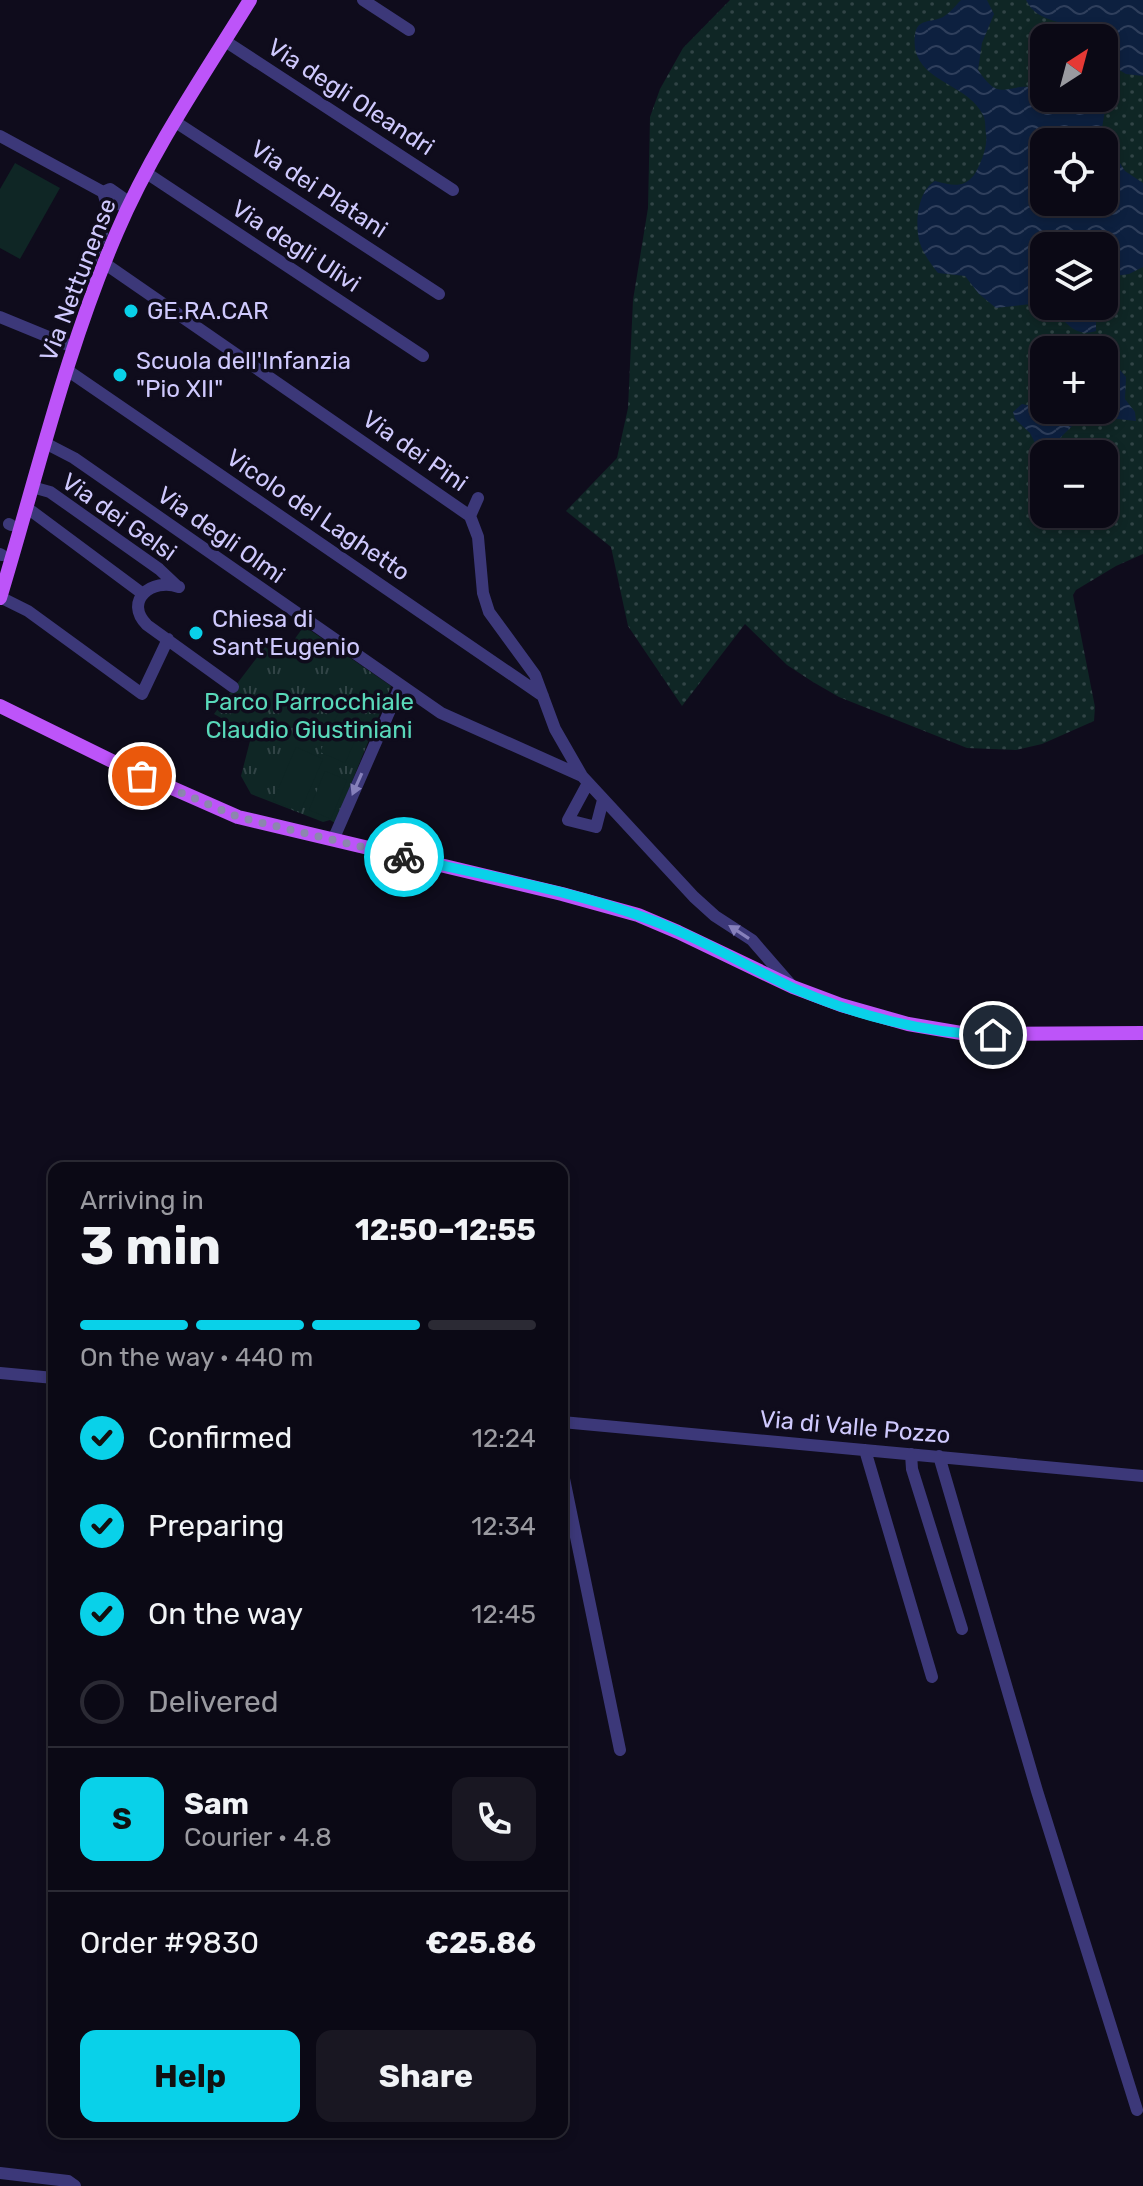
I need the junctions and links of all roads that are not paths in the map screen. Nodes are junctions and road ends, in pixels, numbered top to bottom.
1 (250, 0) edge
2 (363, 0) edge
3 (409, 30) dead end
4 (225, 41) junction
5 (174, 121) junction
6 (0, 136) edge
7 (145, 172) junction
8 (453, 190) dead end
9 (104, 197) junction
10 (130, 204) junction
11 (104, 263) junction
12 (96, 284) junction
13 (439, 294) dead end
14 (0, 317) edge
15 (73, 347) junction
16 (423, 356) dead end
17 (67, 370) junction
18 (45, 443) junction
19 (32, 487) junction
20 (478, 498) dead end
21 (26, 507) junction
22 (469, 517) junction
23 (143, 594) junction
24 (0, 597) edge
25 (168, 639) junction
26 (233, 687) dead end
27 (400, 687) junction
28 (543, 697) junction
29 (0, 706) edge
30 (585, 779) junction
31 (603, 800) junction
32 (333, 840) junction
33 (793, 987) junction
34 (1143, 1033) edge
35 (0, 1373) edge
36 (48, 1377) edge
37 (568, 1423) edge
38 (865, 1450) junction
39 (911, 1454) junction
40 (939, 1456) junction
41 (1143, 1476) edge
42 (568, 1498) edge
43 (962, 1629) dead end
44 (932, 1677) dead end
45 (620, 1750) dead end
46 (1137, 2110) dead end
47 (0, 2173) edge
48 (75, 2186) edge

1 - 4 main road, Via Nettunense
2 - 3 street
4 - 5 main road, Via Nettunense
4 - 8 street, Via degli Oleandri
5 - 7 main road, Via Nettunense
5 - 13 street, Via dei Platani
6 - 9 street
7 - 10 main road, Via Nettunense
7 - 16 street, Via degli Ulivi
9 - 10 street
9 - 12 street
10 - 11 main road, Via Nettunense
11 - 12 main road, Via Nettunense
11 - 22 street, Via dei Pini
12 - 15 main road, Via Nettunense
14 - 15 street
15 - 17 main road, Via Nettunense
17 - 18 main road, Via Nettunense
17 - 28 street, Vicolo del Laghetto
18 - 19 main road, Via Nettunense
18 - 27 street, Via degli Olmi
19 - 21 main road, Via Nettunense
19 - 23 street, Via dei Gelsi
20 - 22 street
21 - 23 street
21 - 24 main road, Via Nettunense
22 - 28 street
23 - 25 street
24 - 25 street
25 - 26 street
27 - 30 street, Via degli Olmi
27 -> 32 street
28 - 30 street
29 - 32 main road
30 - 31 street
30 - 31 street
33 -> 31 street
32 - 33 main road
33 - 34 main road
35 - 36 street
37 - 38 street, Via di Valle Pozzo
38 - 39 street, Via di Valle Pozzo
38 - 44 street
39 - 40 street, Via di Valle Pozzo
39 - 43 street
40 - 41 street, Via di Valle Pozzo
40 - 46 street
42 - 45 street
47 - 48 street

